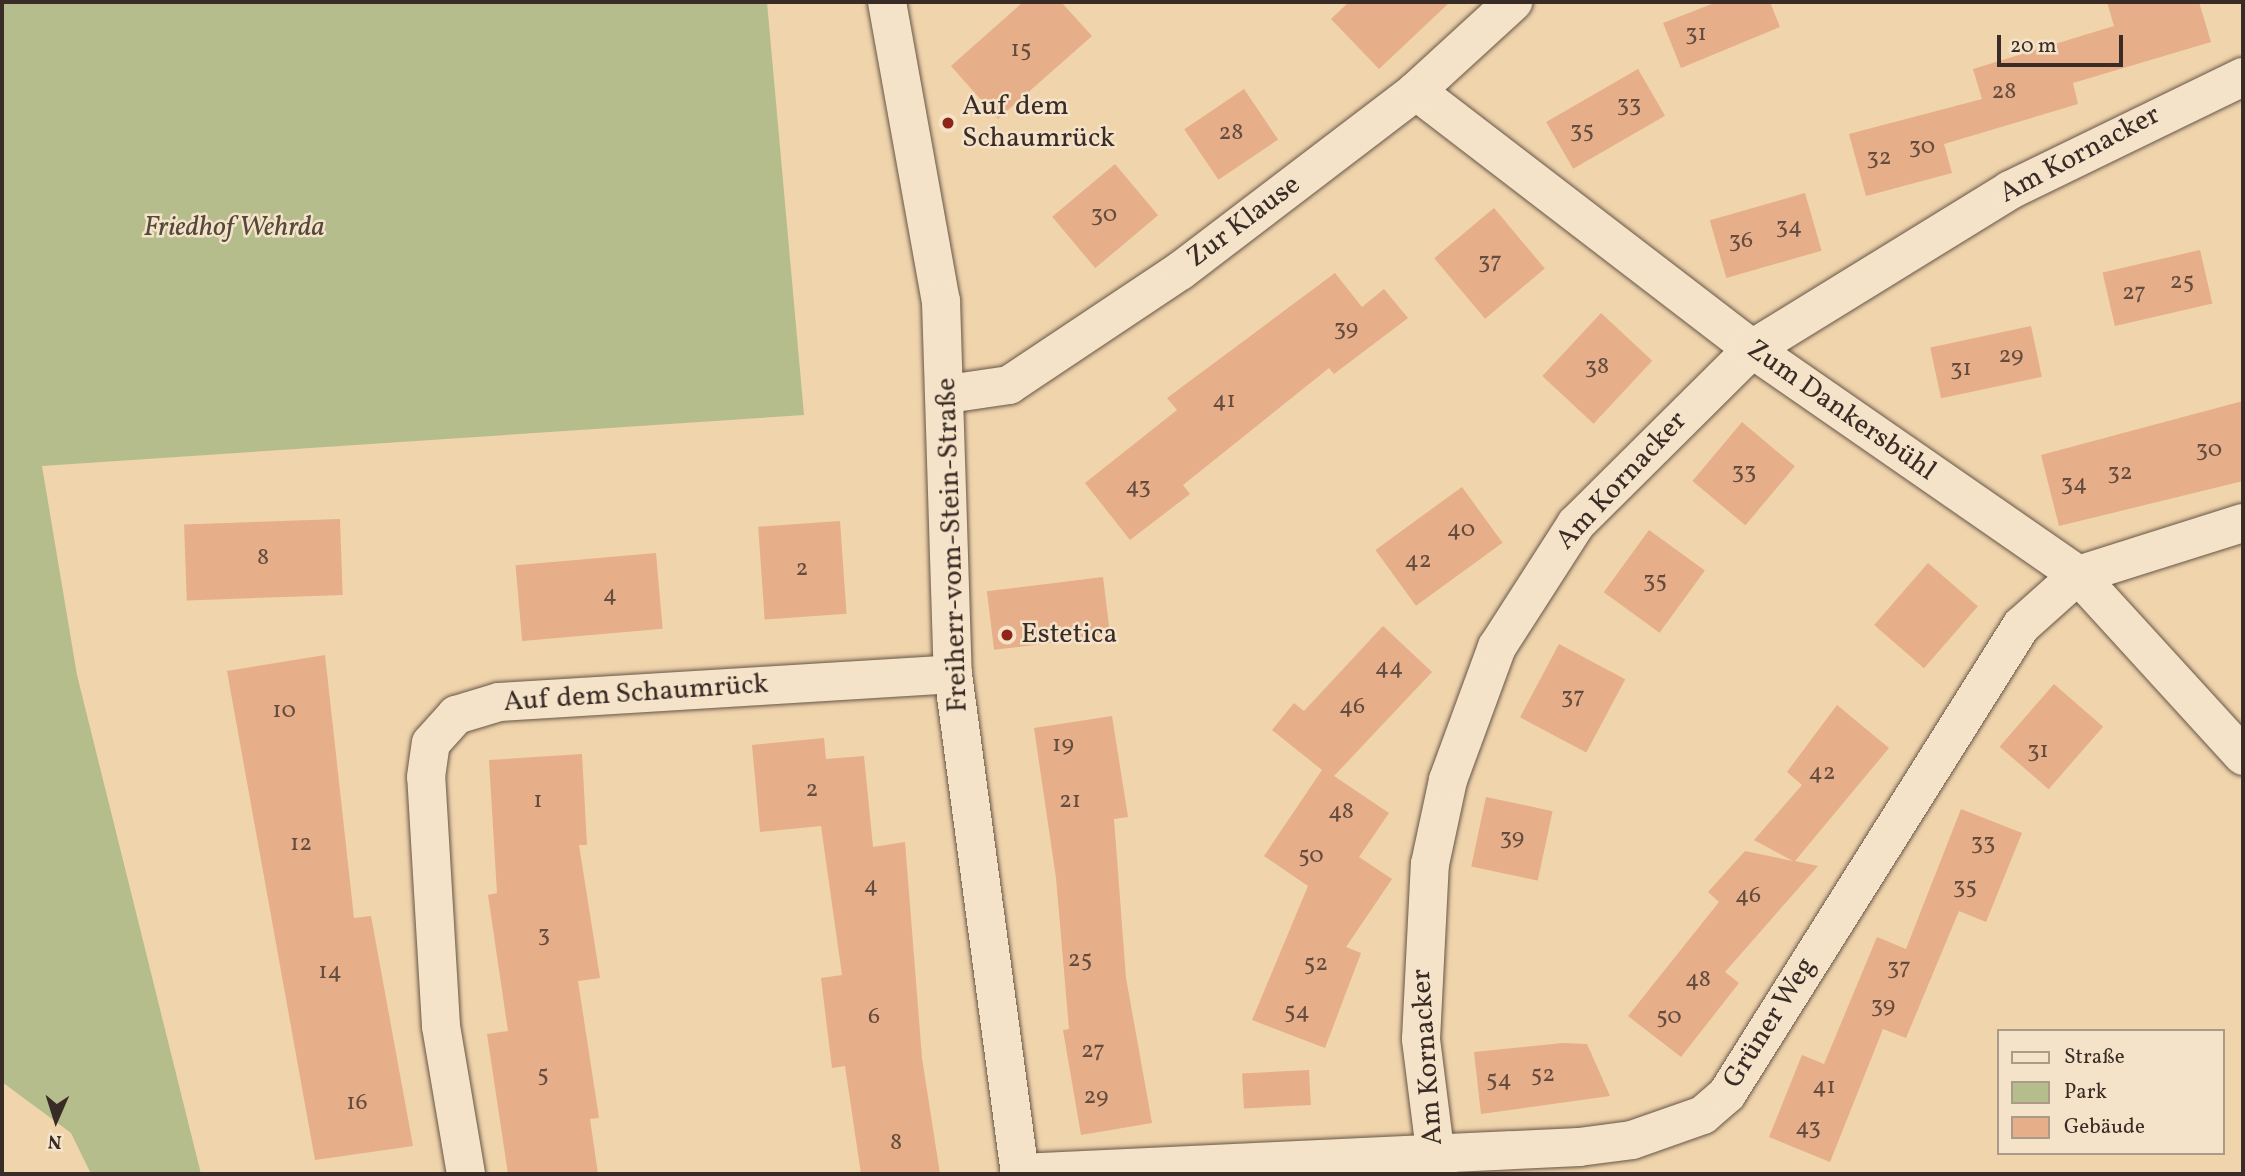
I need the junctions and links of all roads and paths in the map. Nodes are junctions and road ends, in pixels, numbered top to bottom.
1 (887, 2) edge
2 (1513, 2) edge
3 (2243, 77) edge
4 (1416, 91) junction
5 (1752, 349) junction
6 (948, 394) junction
7 (2243, 523) edge
8 (2078, 575) junction
9 (953, 674) junction
10 (2243, 756) edge
11 (1436, 1164) edge
12 (466, 1174) edge
13 (1020, 1174) edge

1 - 6 street, Freiherr-vom-Stein-Straße
2 - 4 street, Zur Klause
3 - 5 street, Am Kornacker
4 - 5 street, Zum Dankersbühl
4 - 6 street, Zur Klause
5 - 8 street, Zum Dankersbühl
5 - 11 street, Am Kornacker
6 - 9 street, Freiherr-vom-Stein-Straße
7 - 8 street, Grüner Weg
8 - 10 street, Zum Dankersbühl
8 - 11 street, Grüner Weg
9 - 12 street, Auf dem Schaumrück
9 - 13 street, Freiherr-vom-Stein-Straße
11 - 13 street, Grüner Weg

